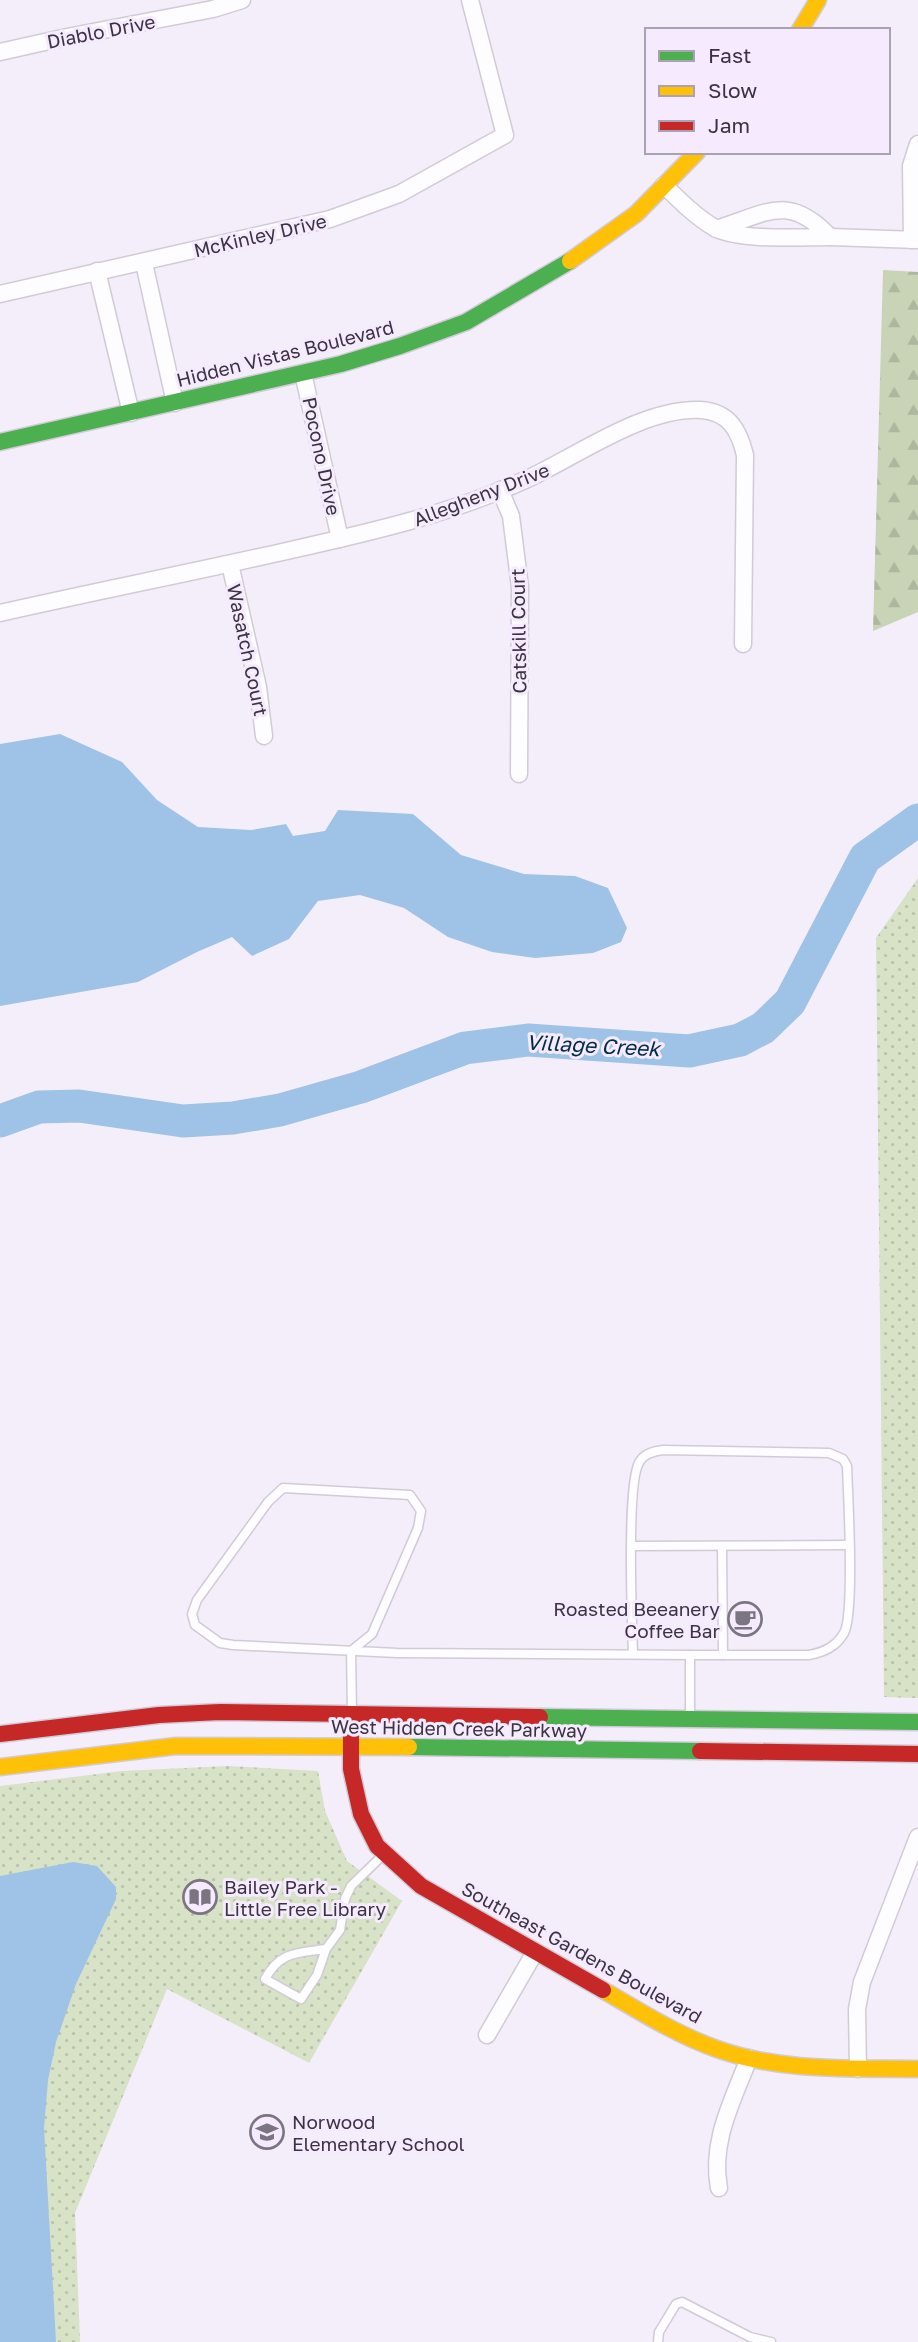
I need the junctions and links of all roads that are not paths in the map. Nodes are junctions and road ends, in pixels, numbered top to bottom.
1 (242, 0) edge
2 (470, 0) edge
3 (818, 0) edge
4 (801, 28) edge
5 (0, 52) edge
6 (918, 144) edge
7 (695, 154) edge
8 (664, 186) junction
9 (716, 229) junction
10 (830, 237) junction
11 (915, 240) edge
12 (144, 263) junction
13 (97, 271) junction
14 (0, 294) edge
15 (303, 373) junction
16 (175, 403) junction
17 (131, 413) junction
18 (0, 442) edge
19 (500, 490) junction
20 (340, 539) junction
21 (230, 564) junction
22 (0, 612) edge
23 (743, 644) dead end
24 (264, 736) dead end
25 (519, 774) dead end
26 (848, 1545) junction
27 (632, 1546) junction
28 (722, 1546) junction
29 (351, 1651) junction
30 (633, 1654) junction
31 (690, 1655) junction
32 (723, 1655) junction
33 (352, 1715) junction
34 (690, 1718) junction
35 (918, 1722) edge
36 (0, 1734) edge
37 (351, 1747) junction
38 (918, 1754) edge
39 (0, 1767) edge
40 (918, 1837) edge
41 (384, 1854) junction
42 (326, 1949) junction
43 (535, 1952) junction
44 (487, 2035) dead end
45 (749, 2058) junction
46 (858, 2069) junction
47 (918, 2069) edge
48 (719, 2188) dead end
49 (658, 2342) edge
50 (771, 2342) edge

1 - 5 street, Diablo Drive
2 - 12 street, McKinley Drive
3 - 4 main road
6 - 11 street
7 - 8 main road, Hidden Vistas Boulevard
8 - 9 street
8 - 15 main road, Hidden Vistas Boulevard
9 - 10 street
9 - 10 street
10 - 11 street
12 - 13 street, McKinley Drive
12 - 16 street
13 - 14 street, McKinley Drive
13 - 17 street
15 - 16 main road, Hidden Vistas Boulevard
15 - 20 street, Pocono Drive
16 - 17 main road, Hidden Vistas Boulevard
17 - 18 main road, Hidden Vistas Boulevard
19 - 20 street, Allegheny Drive
19 - 23 street, Allegheny Drive
19 - 25 street, Catskill Court
20 - 21 street, Allegheny Drive
21 - 22 street, Allegheny Drive
21 - 24 street, Wasatch Court
26 - 27 lane
26 - 28 lane
26 - 32 lane
27 - 28 lane
27 - 30 lane
28 - 32 lane
29 - 29 lane
29 - 30 lane
29 - 33 lane
30 - 31 lane
31 - 32 lane
31 - 34 lane
33 - 34 main road, West Hidden Creek Parkway
33 - 36 main road, West Hidden Creek Parkway
33 - 37 main road, Southeast Gardens Boulevard
34 - 35 main road, West Hidden Creek Parkway
37 - 38 main road, West Hidden Creek Parkway
37 - 39 main road, West Hidden Creek Parkway
37 - 41 main road, Southeast Gardens Boulevard
40 - 46 street
41 - 42 lane
41 - 43 main road, Southeast Gardens Boulevard
42 - 42 lane
43 - 44 street
43 - 45 main road, Southeast Gardens Boulevard
45 - 46 main road, Southeast Gardens Boulevard
45 - 48 street
46 - 47 main road, Southeast Gardens Boulevard
49 - 50 lane

